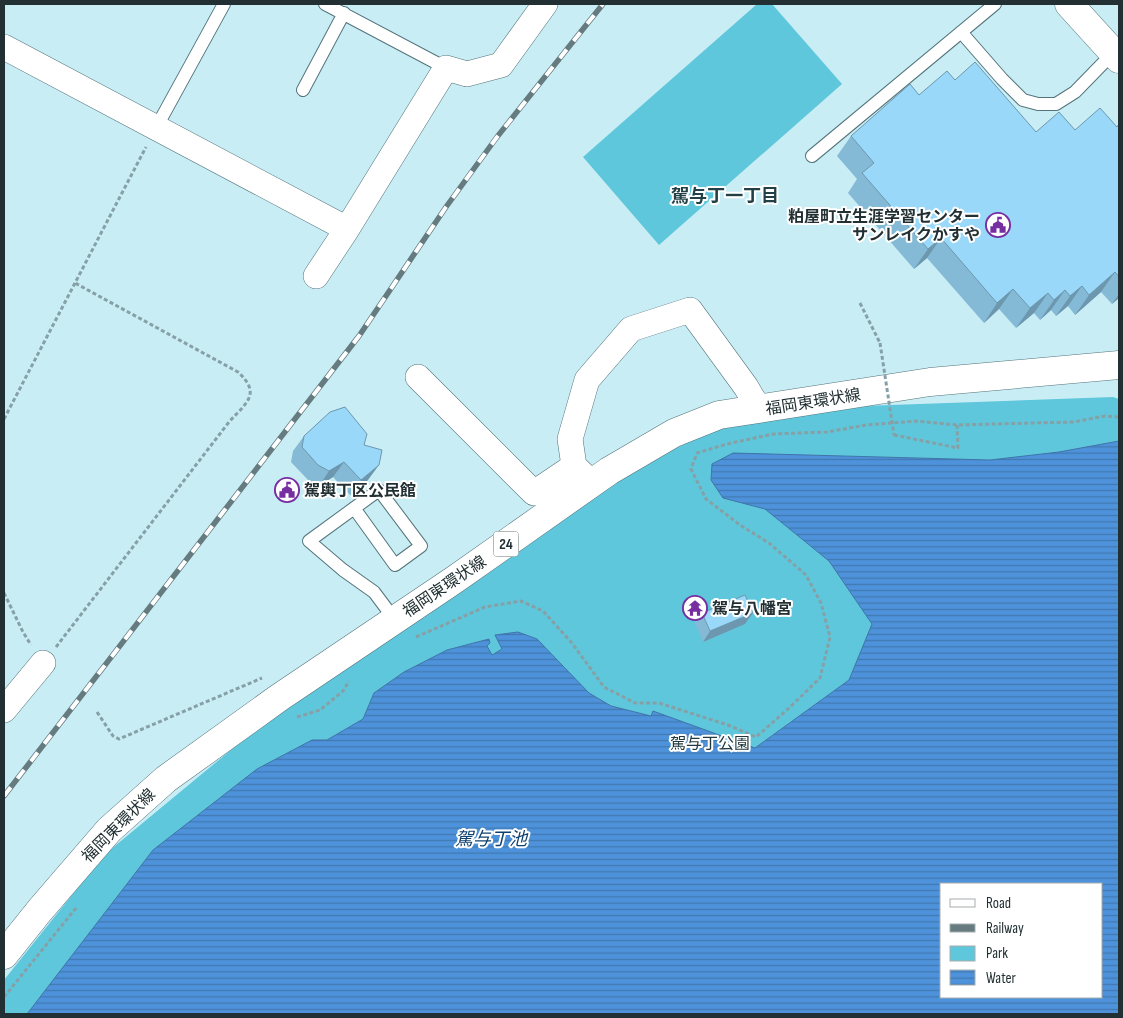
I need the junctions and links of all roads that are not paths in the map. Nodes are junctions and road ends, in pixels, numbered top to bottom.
1 (224, 4) edge
2 (325, 4) edge
3 (545, 4) edge
4 (995, 4) edge
5 (1069, 4) edge
6 (344, 13) junction
7 (961, 32) junction
8 (4, 47) edge
9 (1116, 56) edge
10 (446, 68) junction
11 (303, 90) dead end
12 (156, 128) junction
13 (812, 156) dead end
14 (347, 229) junction
15 (316, 276) dead end
16 (1119, 365) edge
17 (418, 377) dead end
18 (759, 409) junction
19 (583, 474) junction
20 (354, 508) junction
21 (404, 629) junction
22 (43, 663) road end
23 (4, 710) edge
24 (4, 955) edge

1 - 12 lane
2 - 6 lane
3 - 10 street
4 - 7 lane
5 - 9 main road
6 - 10 lane
6 - 11 lane
7 - 9 lane
7 - 13 lane
8 - 12 street
10 - 14 street
12 - 14 street
14 - 15 street
16 - 18 main road, 福岡東環状線 / 24
17 - 19 street
18 - 19 main road, 福岡東環状線 / 24
18 - 19 street
19 - 21 main road, 福岡東環状線 / 24
20 - 20 lane
20 - 21 lane
21 - 24 main road, 福岡東環状線 / 24
22 - 23 street

